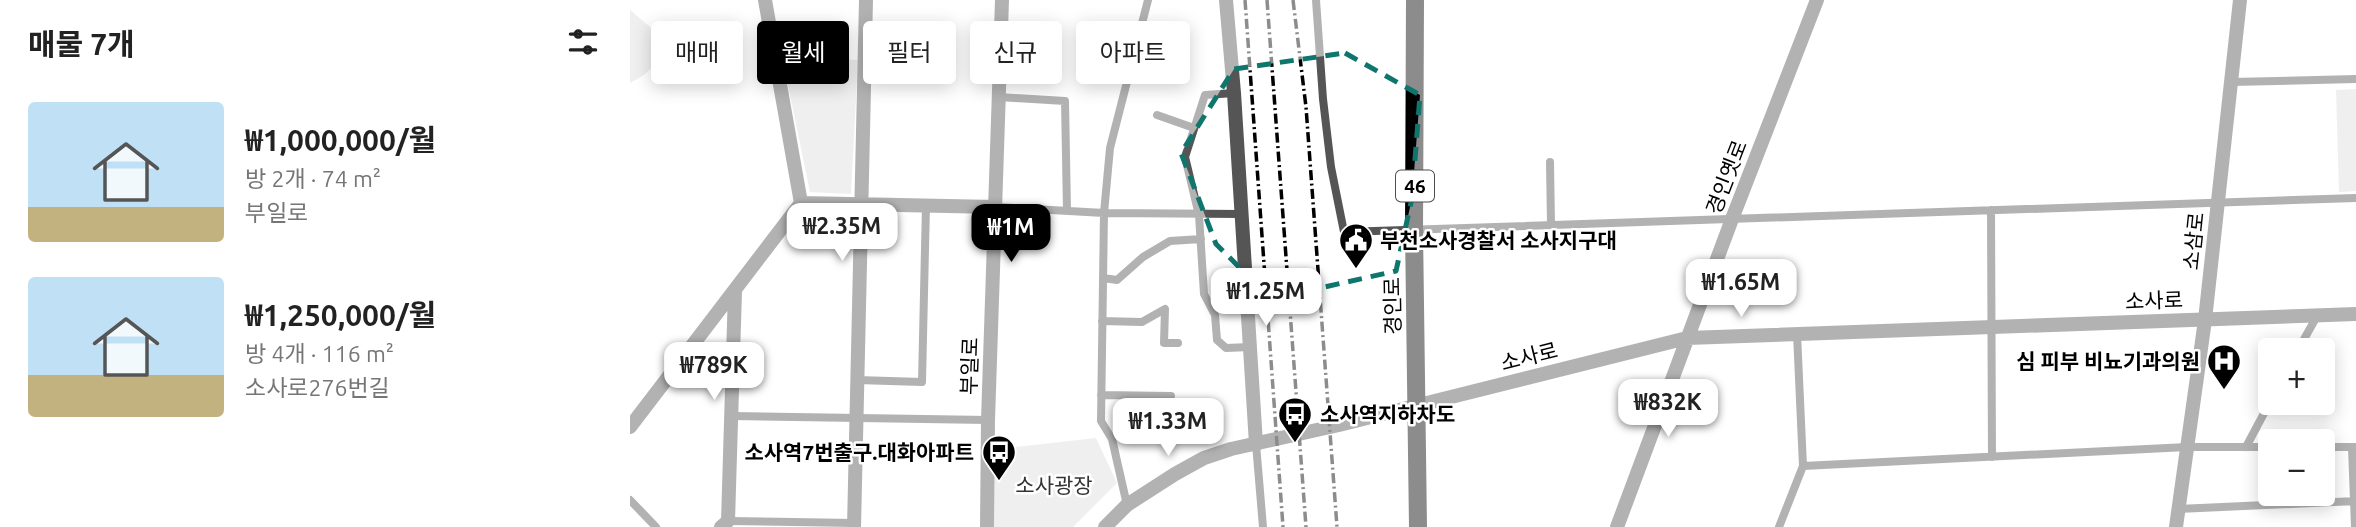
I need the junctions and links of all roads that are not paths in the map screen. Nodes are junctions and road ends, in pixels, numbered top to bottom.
1 (765, 0) edge
2 (866, 0) edge
3 (1002, 0) edge
4 (1148, 0) edge
5 (1226, 0) edge
6 (1316, 0) edge
7 (1415, 0) edge
8 (1817, 0) edge
9 (2240, 0) edge
10 (1001, 21) edge
11 (2356, 79) edge
12 (2231, 82) junction
13 (999, 84) edge
14 (1234, 93) junction
15 (999, 97) junction
16 (1157, 115) dead end
17 (1194, 128) junction
18 (1550, 162) dead end
19 (2356, 198) edge
20 (2218, 202) junction
21 (801, 203) junction
22 (860, 203) junction
23 (926, 205) junction
24 (996, 207) junction
25 (1991, 210) junction
26 (1067, 211) junction
27 (1104, 213) junction
28 (1242, 214) junction
29 (1199, 215) junction
30 (1732, 219) junction
31 (1551, 225) junction
32 (1414, 229) junction
33 (1201, 239) junction
34 (1103, 278) junction
35 (735, 291) junction
36 (2356, 314) edge
37 (2317, 316) junction
38 (2205, 320) junction
39 (1102, 321) junction
40 (1992, 327) junction
41 (1797, 334) junction
42 (1687, 338) junction
43 (2305, 338) edge
44 (1178, 343) dead end
45 (1250, 347) junction
46 (857, 380) junction
47 (1101, 396) junction
48 (1171, 396) dead end
49 (2263, 415) edge
50 (731, 416) junction
51 (856, 416) junction
52 (988, 420) junction
53 (630, 427) edge
54 (1256, 444) junction
55 (2187, 447) junction
56 (2246, 447) junction
57 (2258, 447) edge
58 (2335, 447) edge
59 (2354, 447) edge
60 (1992, 457) junction
61 (1802, 466) junction
62 (630, 500) edge
63 (2355, 501) edge
64 (1127, 505) junction
65 (2178, 509) junction
66 (725, 524) edge
67 (854, 525) edge
68 (656, 527) edge
69 (987, 527) edge
70 (1105, 527) edge
71 (1263, 527) edge
72 (1418, 527) edge
73 (1617, 527) edge
74 (1779, 527) edge
75 (2176, 527) edge
76 (2355, 527) edge

1 - 21 street
2 - 22 street
3 - 10 street, 부일로
4 - 27 lane
5 - 14 street
6 - 32 lane
7 - 32 main road, 경인로 / 46
8 - 30 street, 경인옛로
9 - 12 street, 소삼로
11 - 12 lane
12 - 20 street, 소삼로
13 - 15 street, 부일로
14 - 17 lane
14 - 28 street
15 - 24 street, 부일로
15 - 26 lane
16 - 17 lane
17 - 29 lane
18 - 31 lane
19 - 20 lane
20 - 25 lane
20 - 38 street, 소삼로
21 - 22 street
21 - 35 street
22 - 23 street
22 - 46 street
23 - 24 street
23 - 46 lane
24 - 26 lane
24 - 52 street, 부일로
25 - 30 lane
25 - 40 lane
26 - 27 lane
27 - 29 lane
27 - 34 lane
28 - 29 lane
28 - 45 street
29 - 33 lane
30 - 31 lane
30 - 42 street, 경인옛로
31 - 32 lane
32 - 72 main road, 경인로 / 46
33 - 34 lane
33 - 45 lane
34 - 39 lane
35 - 50 street
35 - 53 street
36 - 37 street, 소사로
37 - 38 street, 소사로
37 - 43 lane
38 - 40 street, 소사로
38 - 55 street, 소삼로
39 - 44 lane
39 - 47 lane
40 - 41 street, 소사로
40 - 60 lane
41 - 42 street, 소사로
41 - 61 lane
42 - 54 street, 소사로
42 - 73 street, 경인옛로
45 - 54 street
46 - 51 street
47 - 48 lane
47 - 64 lane
49 - 56 lane
50 - 51 lane
50 - 66 street
51 - 52 lane
51 - 67 street
52 - 69 street, 부일로
54 - 64 street, 소사로
54 - 71 lane
55 - 56 lane
55 - 60 lane
55 - 65 street, 소삼로
56 - 57 lane
58 - 59 lane
59 - 63 lane
60 - 61 lane
61 - 74 lane
62 - 68 lane
63 - 65 lane
63 - 76 lane
64 - 70 street, 소사로
65 - 75 street, 소삼로
66 - 67 lane

